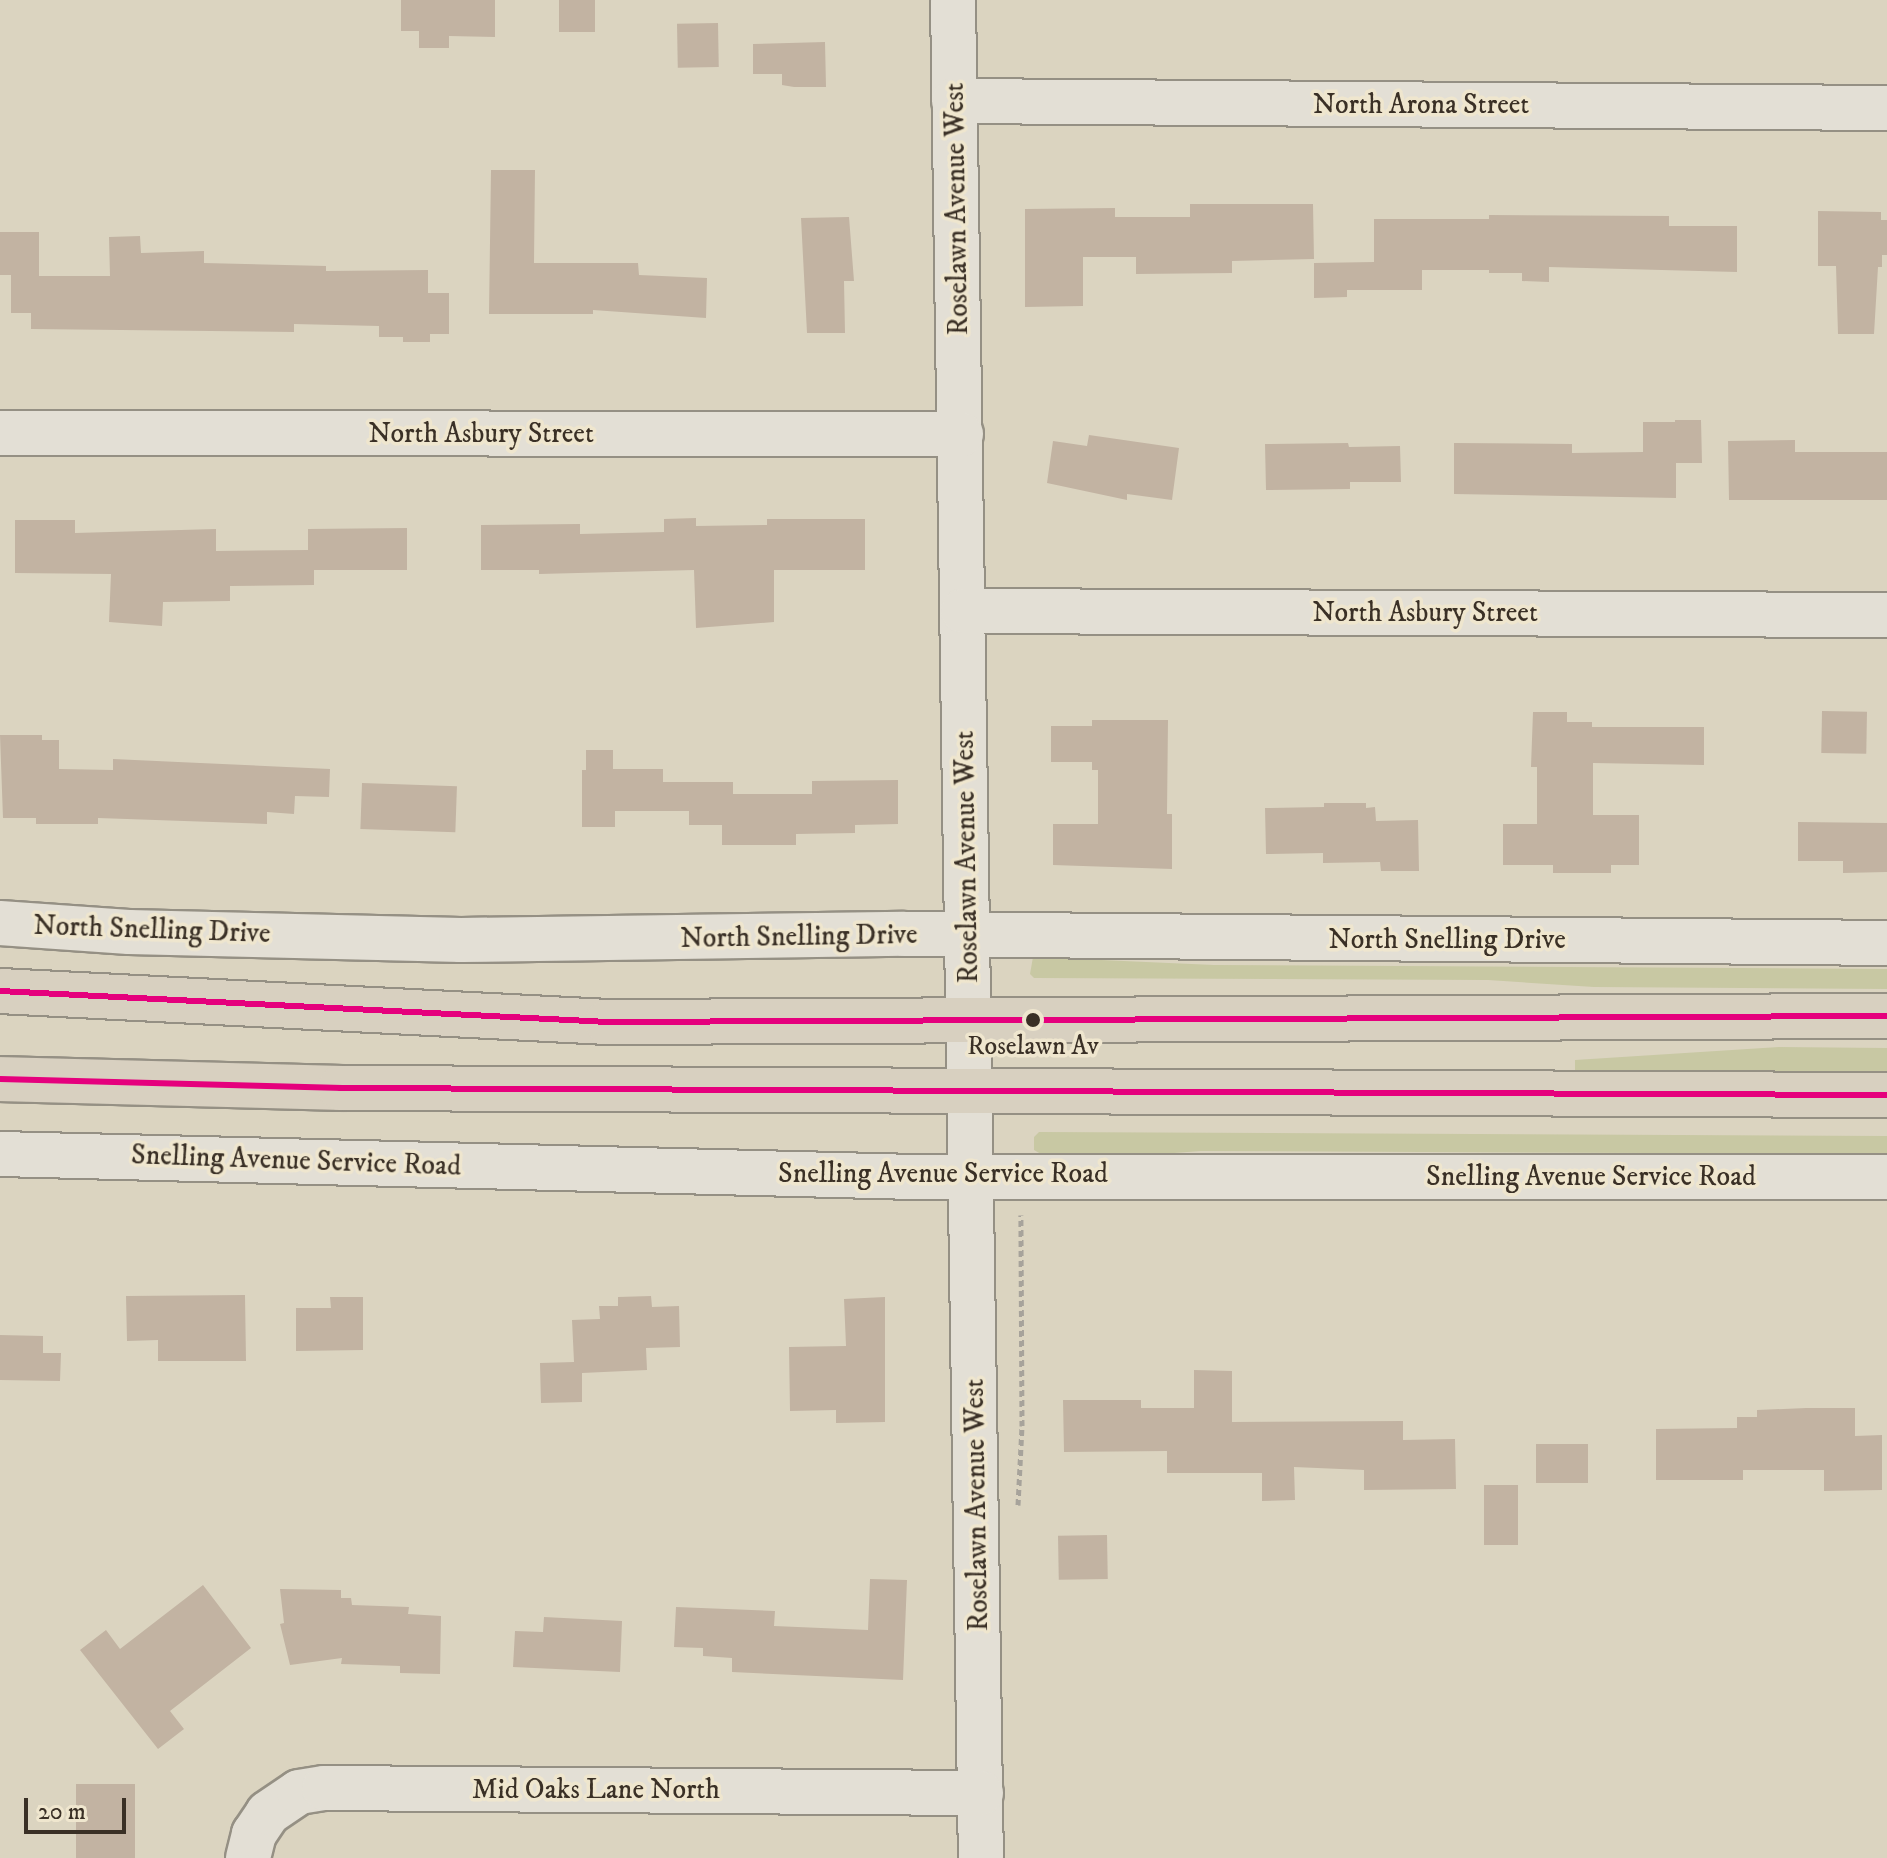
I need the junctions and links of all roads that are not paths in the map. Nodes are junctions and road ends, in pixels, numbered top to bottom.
1 (953, 0) edge
2 (954, 101) junction
3 (1887, 108) edge
4 (0, 433) edge
5 (961, 434) junction
6 (963, 611) junction
7 (1887, 615) edge
8 (0, 923) edge
9 (969, 935) junction
10 (1887, 943) edge
11 (0, 991) edge
12 (1887, 1016) edge
13 (970, 1019) junction
14 (0, 1079) edge
15 (970, 1094) junction
16 (1887, 1095) edge
17 (0, 1154) edge
18 (971, 1175) junction
19 (1887, 1177) edge
20 (981, 1793) junction
21 (248, 1858) edge
22 (981, 1858) edge

1 - 2 street, Roselawn Avenue West
2 - 3 street, North Arona Street
2 - 5 street, Roselawn Avenue West
4 - 5 street, North Asbury Street
5 - 6 street, Roselawn Avenue West
6 - 7 street, North Asbury Street
6 - 9 street, Roselawn Avenue West
8 - 9 street, North Snelling Drive
9 - 10 street, North Snelling Drive
9 - 13 street, Roselawn Avenue West
11 - 13 main road
12 - 13 main road
13 - 15 street, Roselawn Avenue West
14 - 15 main road
15 - 16 main road
15 - 18 street, Roselawn Avenue West
17 - 18 street, Snelling Avenue Service Road
18 - 19 street, Snelling Avenue Service Road
18 - 20 street, Roselawn Avenue West
20 - 21 street, Mid Oaks Lane North
20 - 22 street, Roselawn Avenue West

